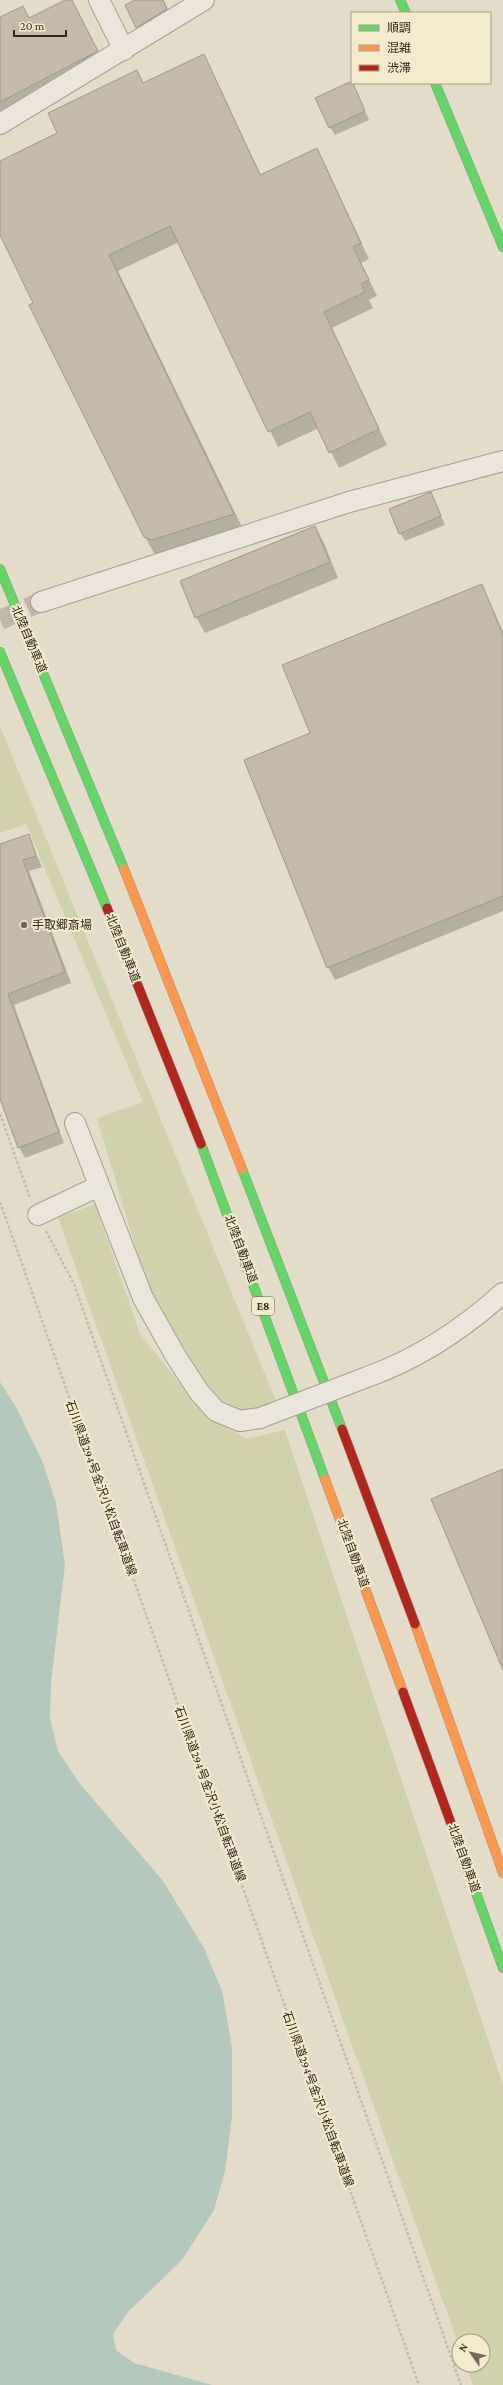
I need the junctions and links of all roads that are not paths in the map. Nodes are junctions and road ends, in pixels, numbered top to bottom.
1 (99, 0) edge
2 (204, 0) edge
3 (400, 0) edge
4 (406, 12) edge
5 (124, 50) junction
6 (435, 84) edge
7 (0, 124) edge
8 (503, 247) edge
9 (503, 461) edge
10 (0, 569) edge
11 (41, 602) tunnel mouth
12 (0, 652) edge
13 (75, 1123) dead end
14 (99, 1186) junction
15 (38, 1215) road end
16 (503, 1293) edge
17 (503, 1874) edge
18 (503, 1968) edge

1 - 5 street
2 - 5 street
3 - 4 main road
5 - 7 street
6 - 8 main road
9 - 11 street
10 - 17 main road, 北陸自動車道 / E8
12 - 18 main road, 北陸自動車道 / E8
13 - 14 street
14 - 15 street
14 - 16 street, bridge

